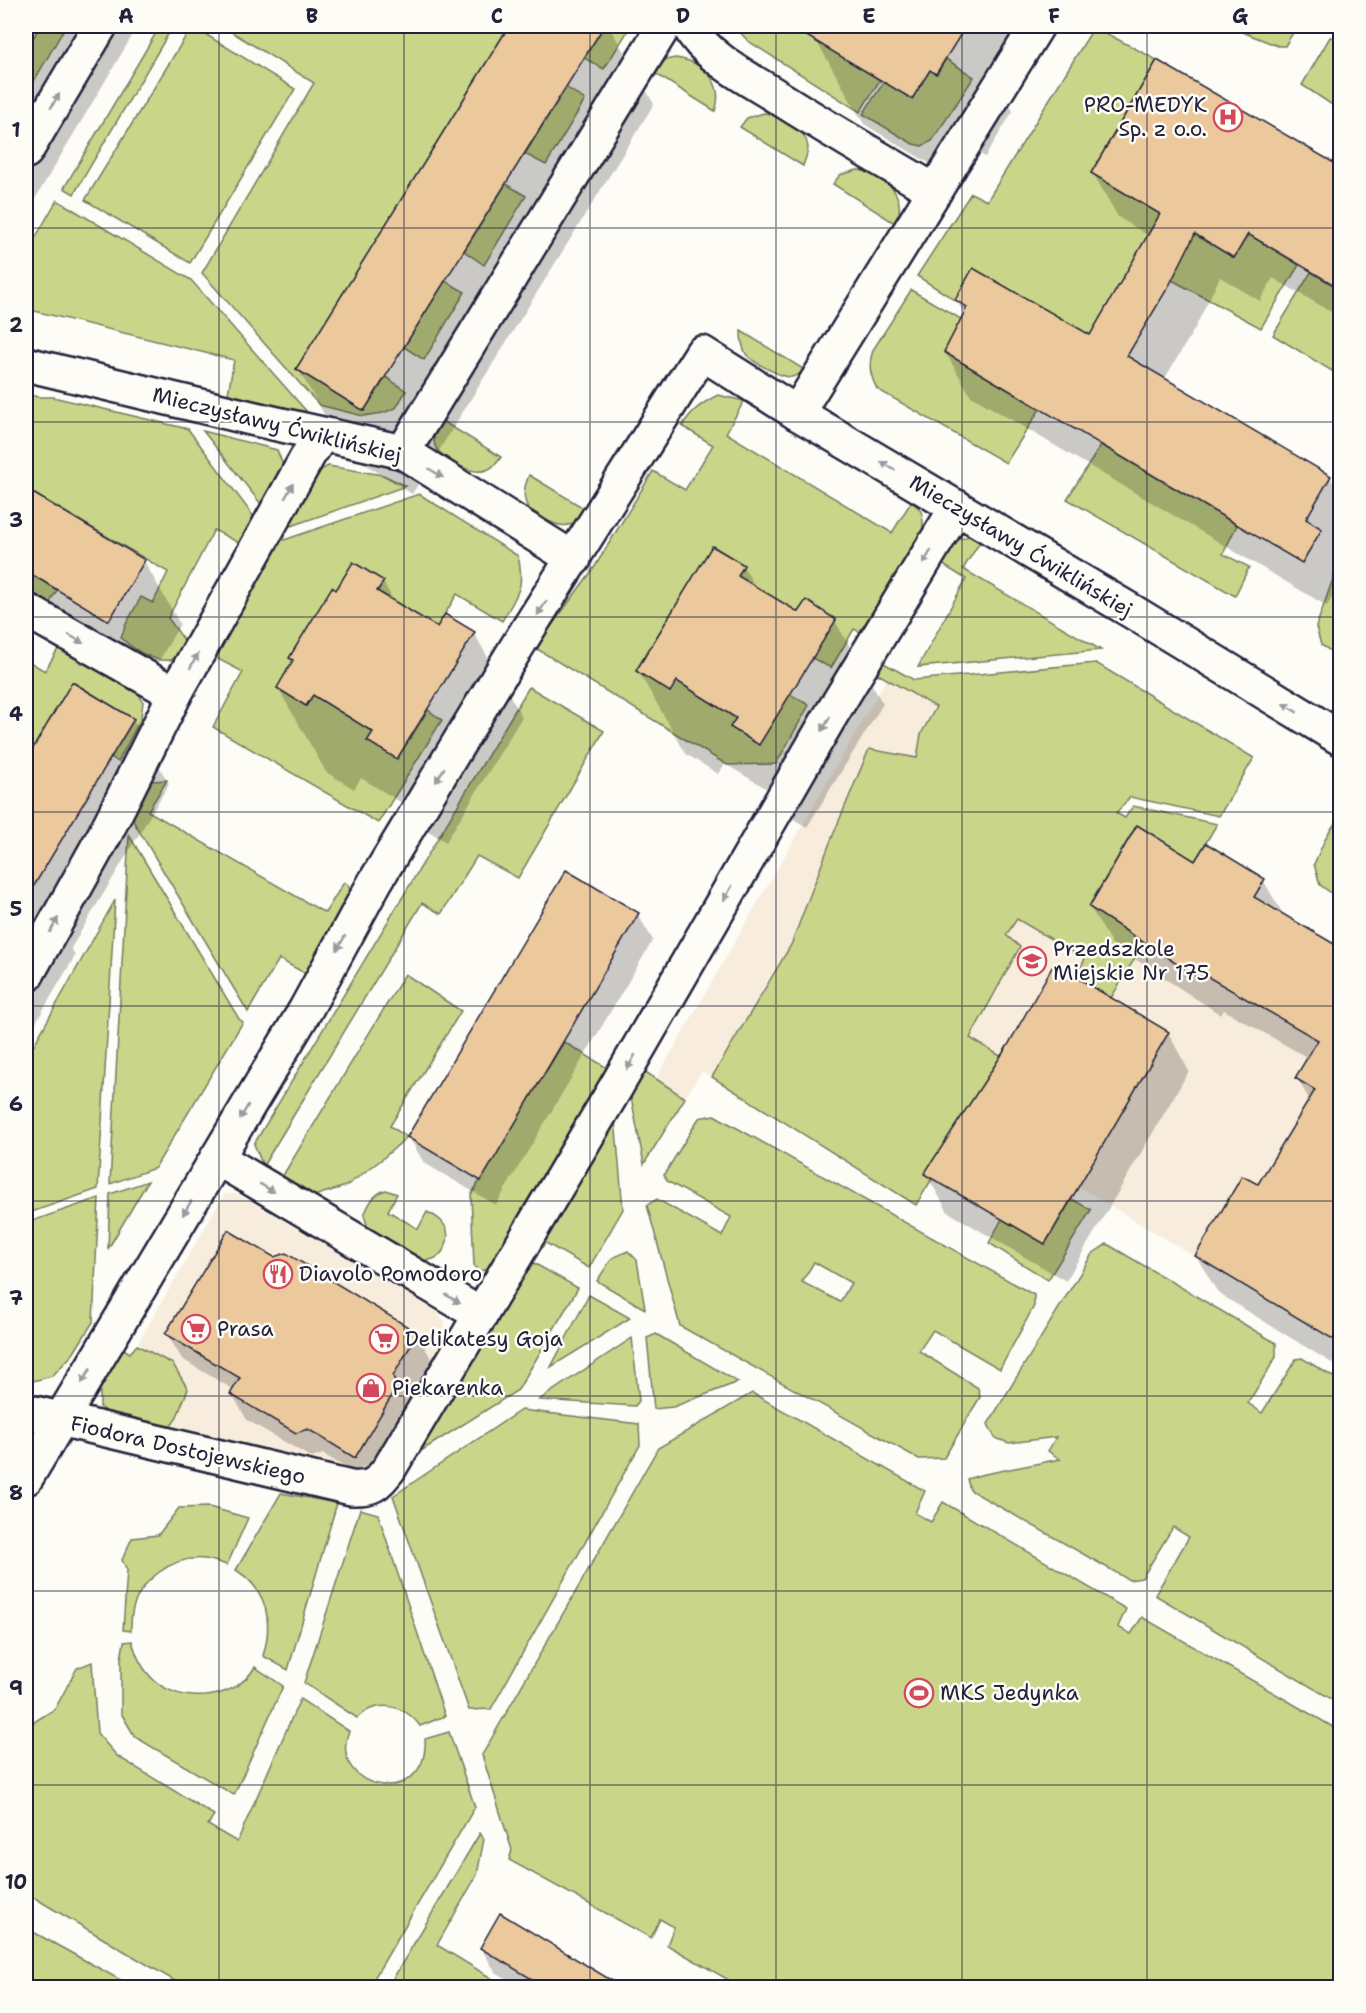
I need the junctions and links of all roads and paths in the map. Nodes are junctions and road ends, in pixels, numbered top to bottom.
1 (100, 26) edge
2 (664, 26) edge
3 (689, 26) edge
4 (1037, 26) edge
5 (26, 151) edge
6 (935, 191) junction
7 (26, 364) edge
8 (797, 412) junction
9 (322, 435) junction
10 (403, 452) junction
11 (957, 507) junction
12 (574, 559) junction
13 (26, 610) edge
14 (175, 694) junction
15 (1341, 738) edge
16 (26, 976) edge
17 (217, 1158) junction
18 (481, 1315) junction
19 (26, 1411) edge
20 (60, 1419) junction
21 (26, 1478) edge

5 -> 1 street
2 - 10 street
3 - 6 street
4 - 6 street
6 - 8 street
7 - 9 street, Mieczysławy Ćwiklińskiej
11 -> 8 street, Mieczysławy Ćwiklińskiej
8 - 12 street, Mieczysławy Ćwiklińskiej
9 - 10 street, Mieczysławy Ćwiklińskiej
14 -> 9 street
10 -> 12 street, Mieczysławy Ćwiklińskiej
15 -> 11 street, Mieczysławy Ćwiklińskiej
11 -> 18 street
12 -> 17 street
13 -> 14 street
16 -> 14 street
17 -> 18 street
17 -> 20 street
18 - 20 street, Fiodora Dostojewskiego
19 - 20 street, Fiodora Dostojewskiego
20 - 21 street

